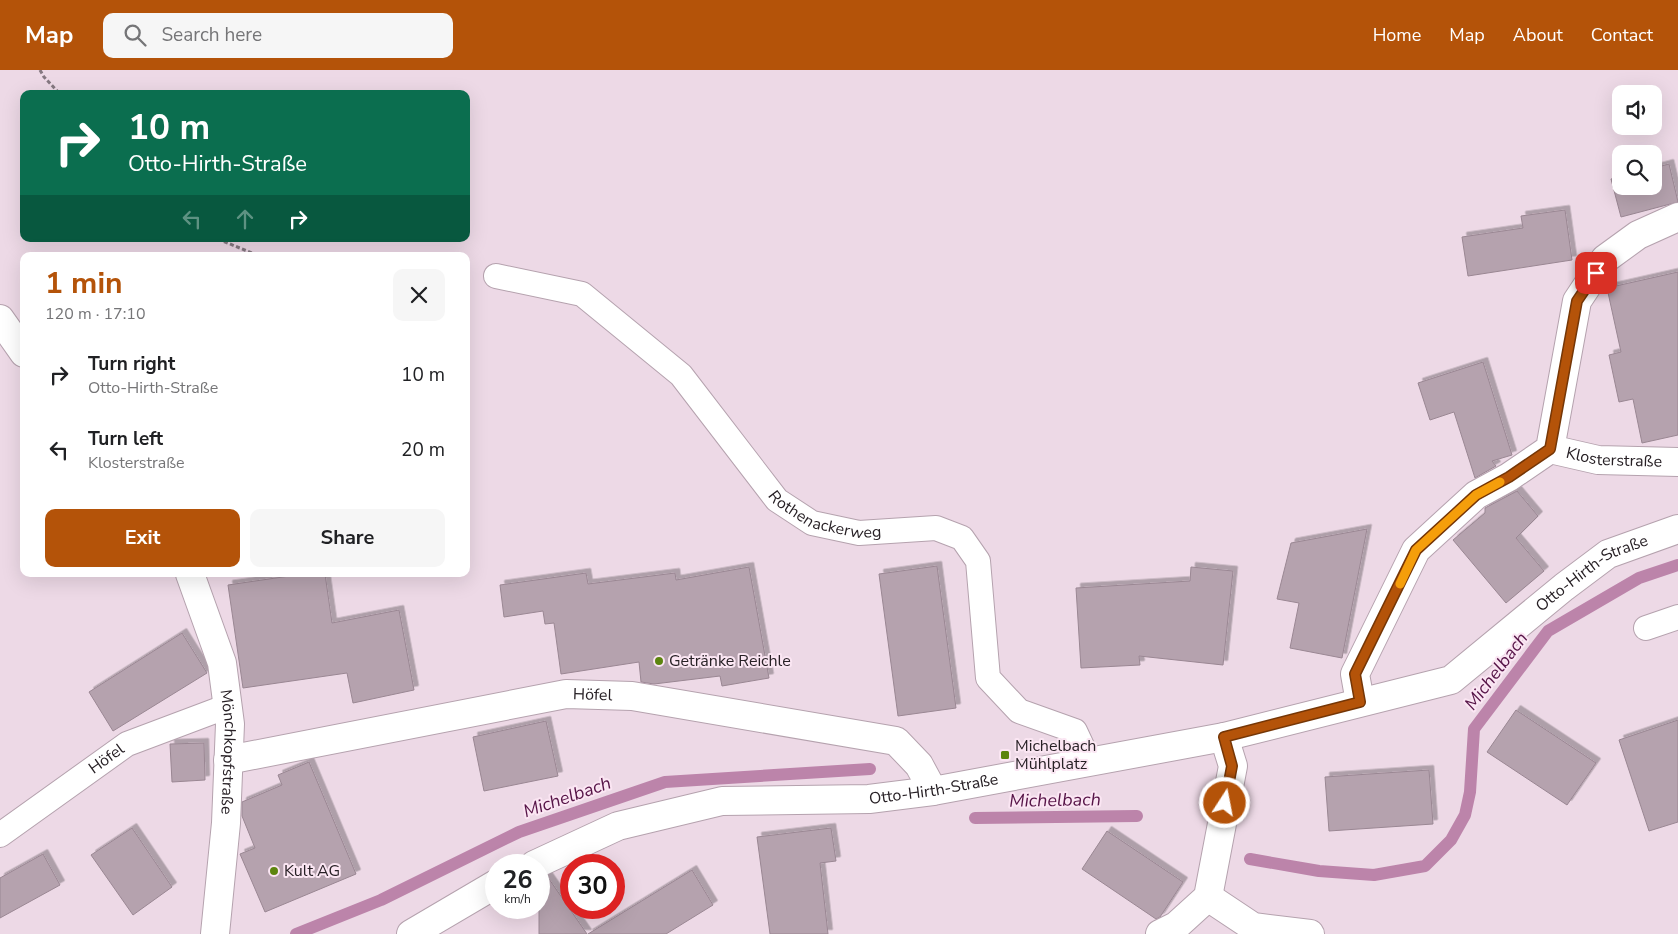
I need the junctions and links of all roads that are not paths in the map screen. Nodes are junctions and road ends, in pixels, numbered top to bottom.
1 (1678, 217) edge
2 (496, 276) dead end
3 (0, 319) edge
4 (20, 347) edge
5 (1550, 449) junction
6 (1678, 462) edge
7 (1678, 529) edge
8 (191, 577) edge
9 (1678, 617) edge
10 (1646, 628) dead end
11 (1360, 702) junction
12 (228, 706) junction
13 (1224, 737) junction
14 (228, 760) junction
15 (1089, 761) junction
16 (933, 792) junction
17 (0, 835) edge
18 (550, 858) edge
19 (485, 891) edge
20 (1208, 897) junction
21 (215, 934) edge
22 (412, 934) edge
23 (1160, 934) edge
24 (1310, 934) edge

1 - 5 street, Klosterstraße
2 - 15 lane, Rothenackerweg
3 - 4 street
5 - 6 street, Klosterstraße
5 - 11 street, Klosterstraße
7 - 11 street, Otto-Hirth-Straße
8 - 12 street, Mönchkopfstraße
9 - 10 lane
11 - 13 street, Otto-Hirth-Straße
12 - 14 street, Mönchkopfstraße
12 - 17 lane, Höfel
13 - 15 street, Otto-Hirth-Straße
13 - 20 street
14 - 16 street, Höfel
14 - 21 street, Mönchkopfstraße
15 - 16 street, Otto-Hirth-Straße
16 - 18 street, Otto-Hirth-Straße
19 - 22 street
20 - 23 street
20 - 24 street

